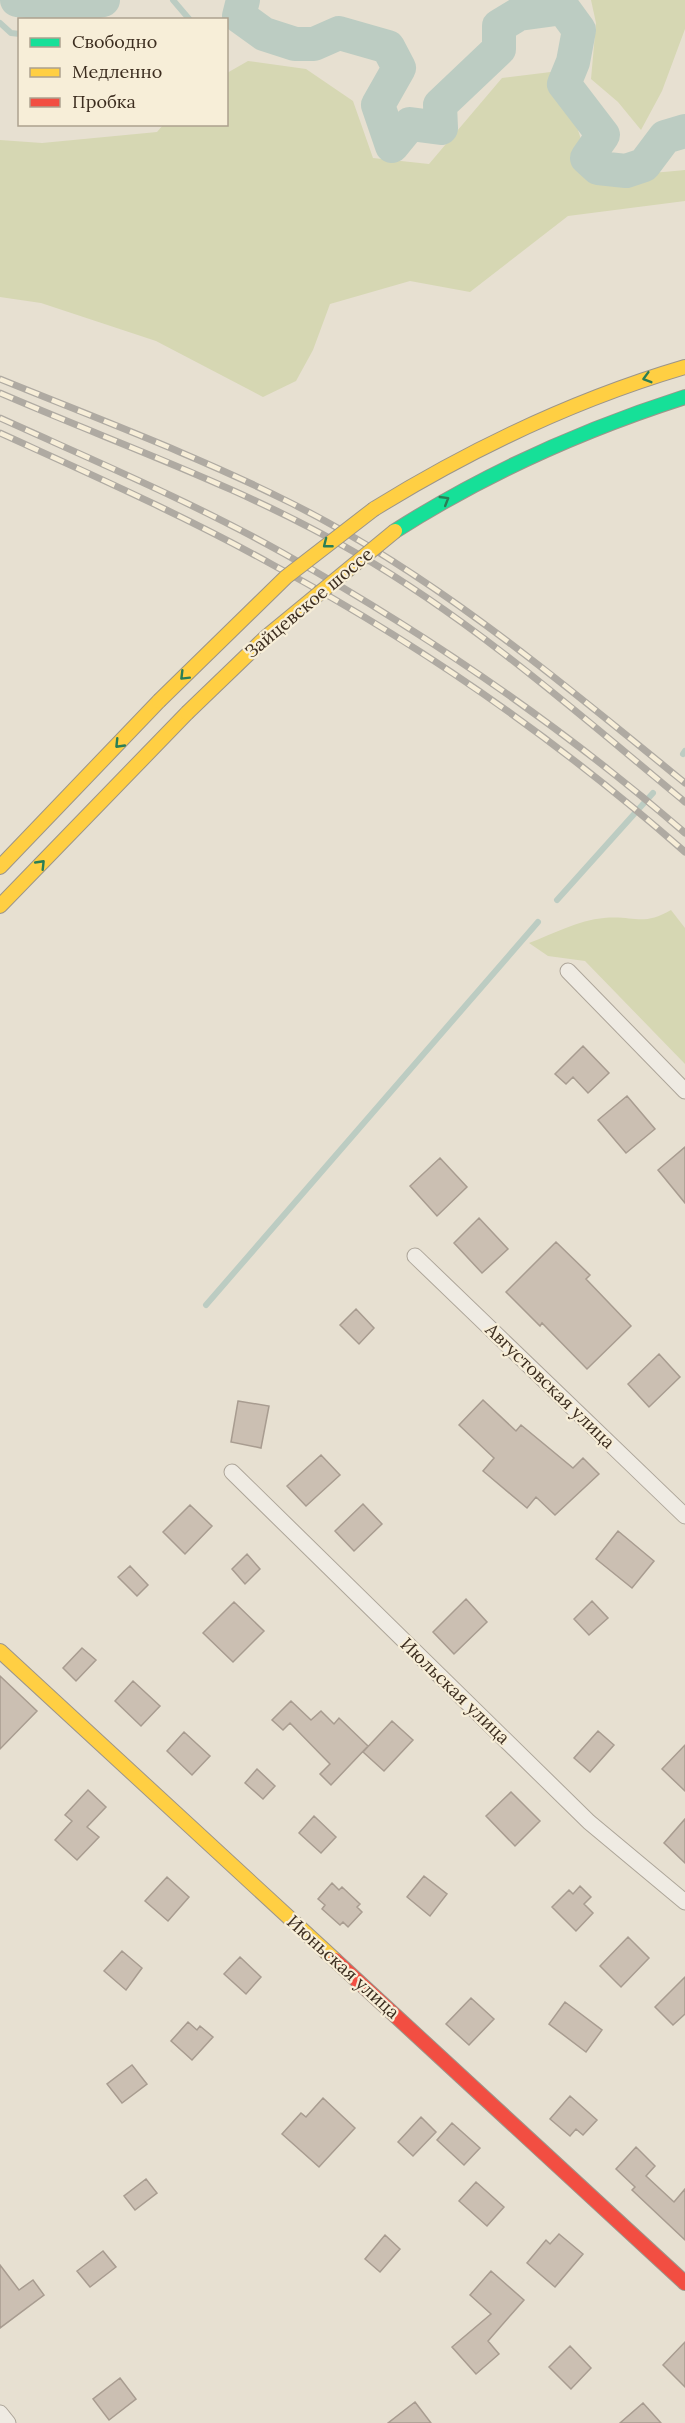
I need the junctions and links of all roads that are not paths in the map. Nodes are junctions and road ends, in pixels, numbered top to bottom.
1 (685, 367) edge
2 (685, 397) edge
3 (0, 867) edge
4 (0, 906) edge
5 (568, 970) dead end
6 (685, 1090) edge
7 (415, 1256) dead end
8 (232, 1472) dead end
9 (685, 1516) edge
10 (0, 1651) edge
11 (685, 1902) edge
12 (685, 2283) edge
13 (0, 2413) edge
14 (8, 2423) edge

1 -> 3 main road, Зайцевское шоссе, bridge
4 -> 2 main road, Зайцевское шоссе, bridge
5 - 6 street
7 - 9 street, Августовская улица
8 - 11 street, Июльская улица
10 - 12 main road, Июньская улица
13 - 14 street

